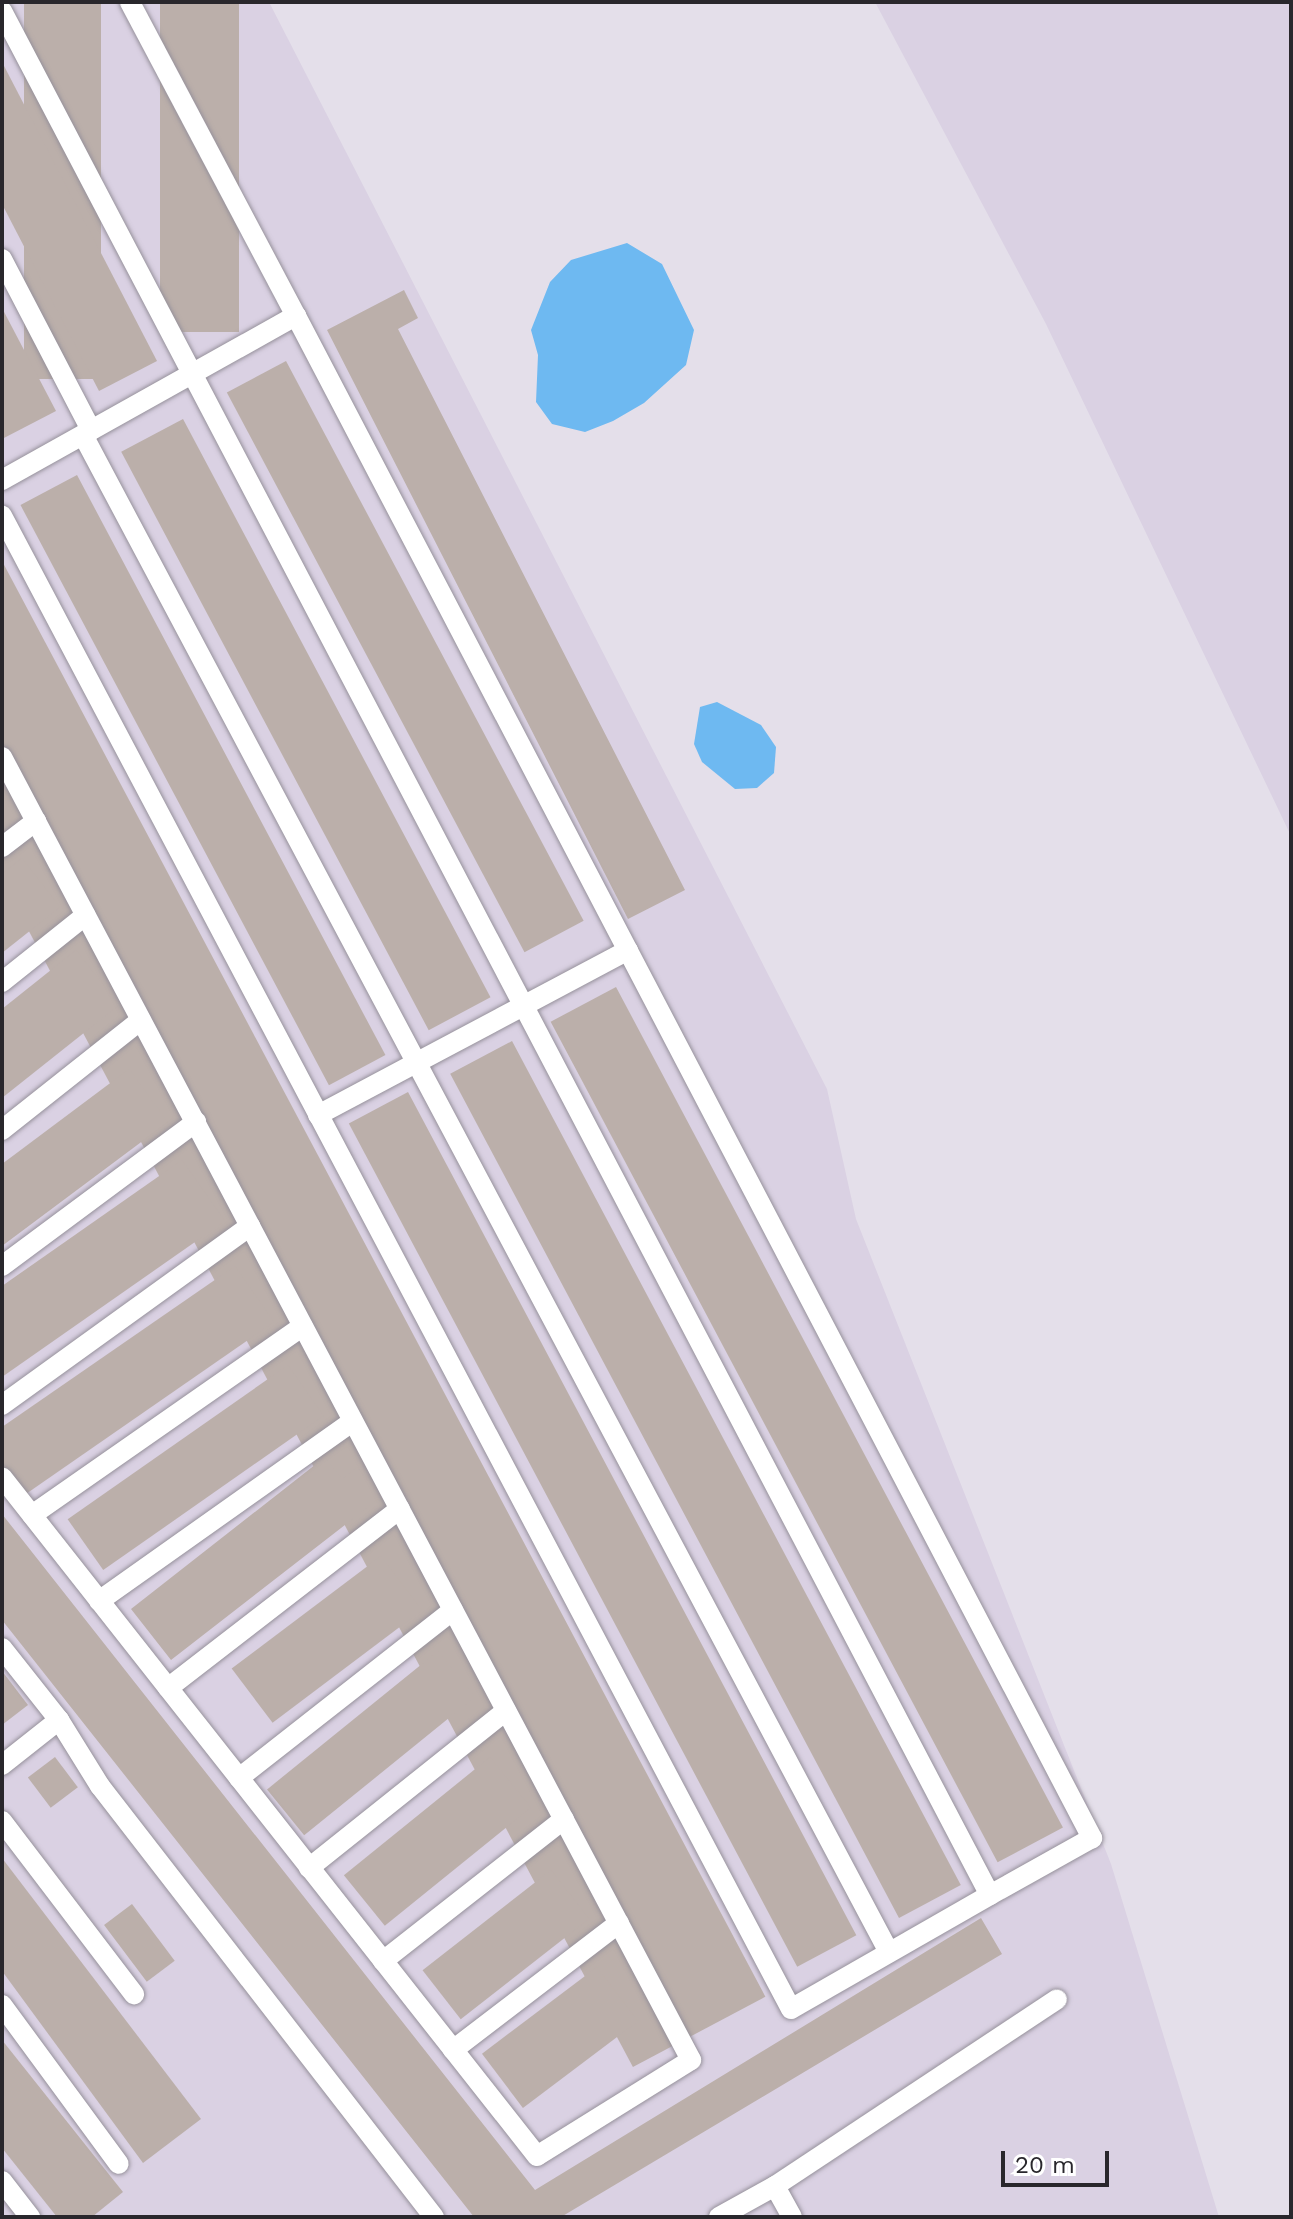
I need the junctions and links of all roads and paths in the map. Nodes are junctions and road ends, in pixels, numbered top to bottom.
1 (130, 2) edge
2 (2, 11) edge
3 (2, 259) edge
4 (296, 316) junction
5 (189, 376) junction
6 (87, 432) junction
7 (2, 480) edge
8 (2, 516) edge
9 (2, 757) edge
10 (36, 821) junction
11 (2, 847) edge
12 (86, 915) junction
13 (628, 950) junction
14 (2, 982) edge
15 (521, 1007) junction
16 (141, 1020) junction
17 (416, 1062) junction
18 (318, 1115) junction
19 (196, 1122) junction
20 (2, 1130) edge
21 (250, 1226) junction
22 (2, 1266) edge
23 (303, 1326) junction
24 (2, 1405) edge
25 (353, 1421) junction
26 (2, 1477) edge
27 (400, 1509) junction
28 (32, 1515) junction
29 (99, 1601) junction
30 (453, 1610) junction
31 (2, 1648) edge
32 (168, 1688) junction
33 (506, 1711) junction
34 (59, 1720) junction
35 (2, 1765) edge
36 (239, 1778) junction
37 (564, 1819) junction
38 (2, 1821) edge
39 (309, 1868) junction
40 (990, 1895) junction
41 (619, 1923) junction
42 (889, 1952) junction
43 (383, 1961) junction
44 (134, 1994) dead end
45 (1057, 1999) dead end
46 (2, 2005) edge
47 (453, 2050) junction
48 (119, 2164) dead end
49 (2, 2181) edge
50 (775, 2186) junction
51 (30, 2217) edge
52 (434, 2217) edge
53 (719, 2217) edge
54 (792, 2217) edge

1 - 4 lane
2 - 5 lane
3 - 6 lane
4 - 5 lane
4 - 13 lane
5 - 6 lane
5 - 15 lane
6 - 7 lane
6 - 17 lane
8 - 18 lane
9 - 10 lane
10 - 11 lane
10 - 12 lane
12 - 14 lane
12 - 16 lane
13 - 15 lane
13 - 40 lane
15 - 17 lane
15 - 40 lane
16 - 19 lane
16 - 20 lane
17 - 18 lane
17 - 42 lane
18 - 42 lane
19 - 21 lane
19 - 22 lane
21 - 23 lane
21 - 24 lane
23 - 25 lane
23 - 28 lane
25 - 27 lane
25 - 29 lane
26 - 28 lane
27 - 30 lane
27 - 32 lane
28 - 29 lane
29 - 32 lane
30 - 33 lane
30 - 36 lane
31 - 34 lane
32 - 36 lane
33 - 37 lane
33 - 39 lane
34 - 35 lane
34 - 52 lane
36 - 39 lane
37 - 41 lane
37 - 43 lane
38 - 44 lane
39 - 43 lane
40 - 42 lane
41 - 47 lane
41 - 47 lane
43 - 47 lane
45 - 50 lane
46 - 48 lane
49 - 51 lane
50 - 53 lane
50 - 54 lane

